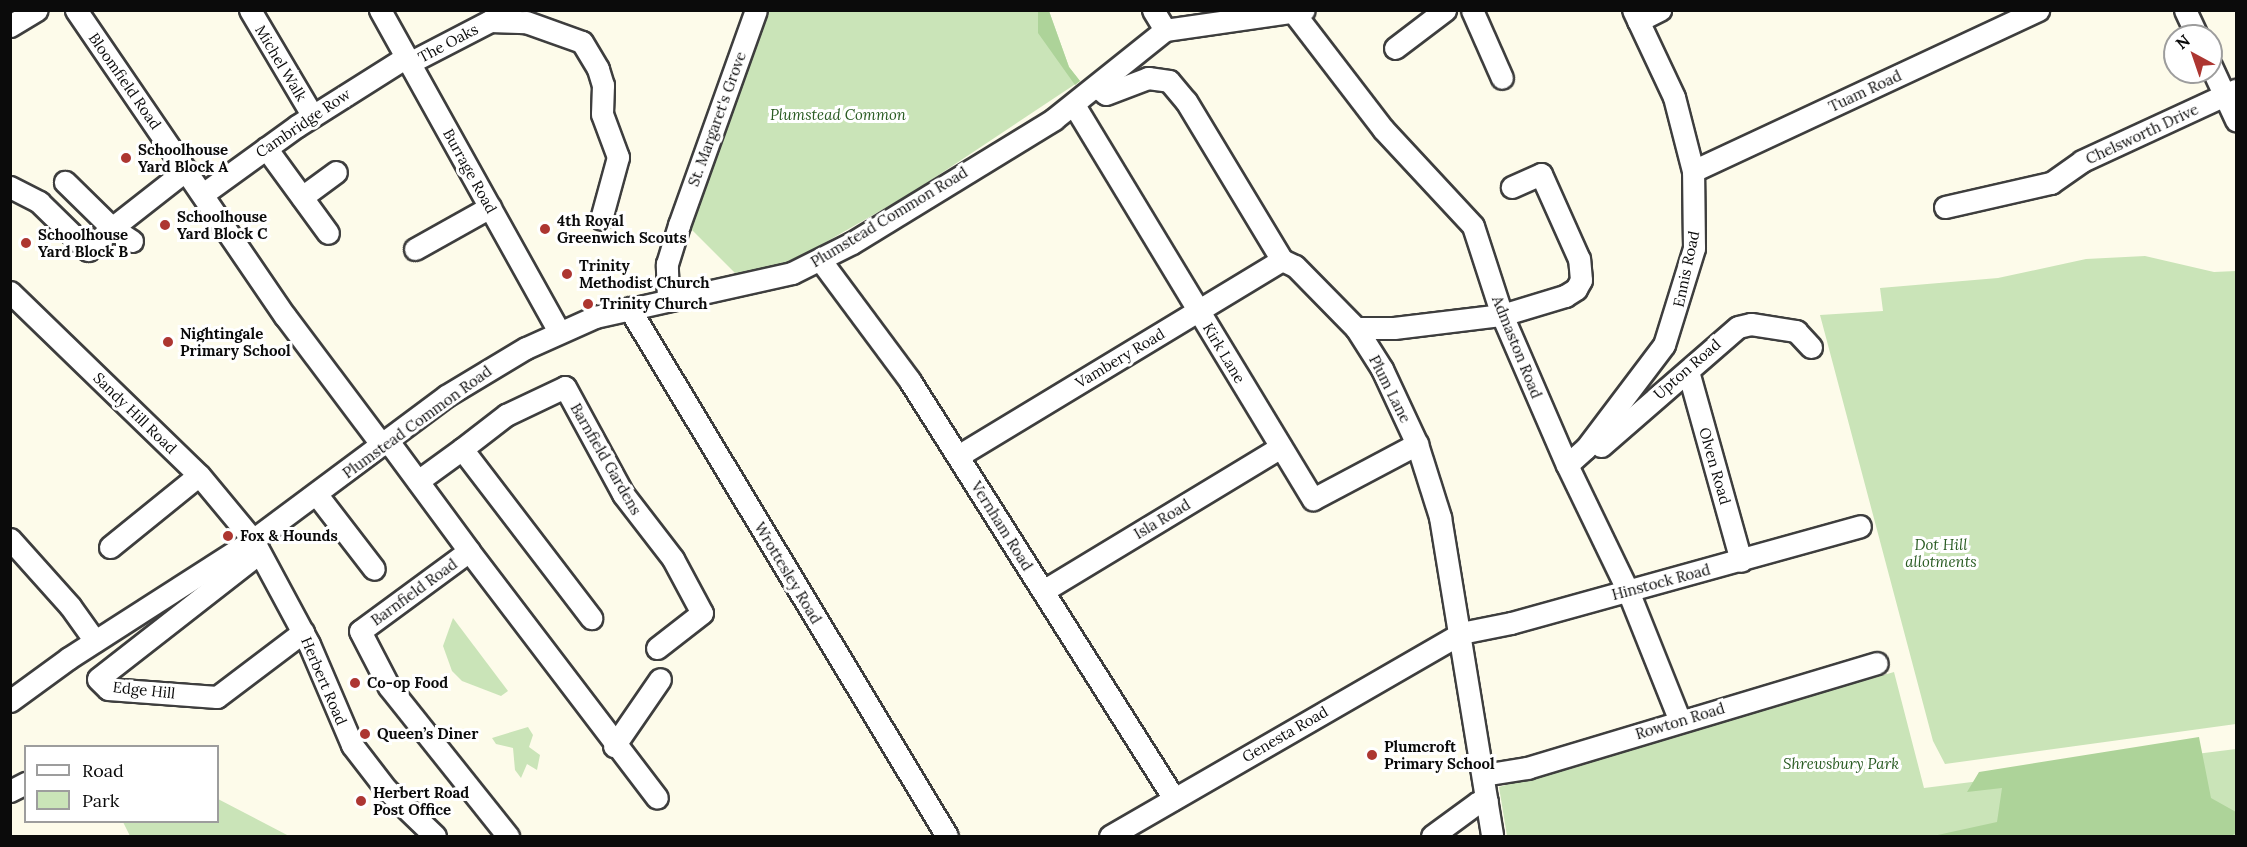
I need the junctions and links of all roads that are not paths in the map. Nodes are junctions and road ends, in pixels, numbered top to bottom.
1 (37, 10) edge
2 (76, 10) edge
3 (250, 10) edge
4 (380, 10) edge
5 (756, 10) edge
6 (1153, 10) edge
7 (1445, 10) edge
8 (1472, 10) edge
9 (1660, 10) edge
10 (2038, 10) edge
11 (2185, 10) edge
12 (1299, 11) edge
13 (1636, 16) edge
14 (2191, 24) edge
15 (10, 26) edge
16 (1165, 30) junction
17 (1395, 48) dead end
18 (408, 60) junction
19 (1502, 78) dead end
20 (1097, 87) junction
21 (2231, 93) edge
22 (1074, 105) junction
23 (312, 116) junction
24 (2236, 120) edge
25 (266, 148) junction
26 (186, 170) junction
27 (1693, 171) junction
28 (336, 172) dead end
29 (65, 182) dead end
30 (1512, 187) dead end
31 (10, 188) edge
32 (203, 194) junction
33 (302, 197) junction
34 (490, 207) junction
35 (1945, 207) dead end
36 (601, 219) dead end
37 (112, 228) junction
38 (328, 233) dead end
39 (132, 241) dead end
40 (415, 249) dead end
41 (1282, 260) junction
42 (821, 261) junction
43 (10, 292) edge
44 (668, 299) junction
45 (629, 308) junction
46 (1198, 310) junction
47 (1502, 315) junction
48 (1356, 328) junction
49 (559, 331) junction
50 (1807, 340) dead end
51 (1688, 371) junction
52 (385, 443) junction
53 (1417, 444) junction
54 (1281, 447) junction
55 (462, 448) junction
56 (1586, 448) junction
57 (958, 456) junction
58 (1567, 465) junction
59 (199, 475) junction
60 (418, 481) junction
61 (316, 495) junction
62 (1860, 526) dead end
63 (10, 539) edge
64 (110, 547) dead end
65 (256, 547) junction
66 (469, 551) junction
67 (1741, 561) junction
68 (374, 569) dead end
69 (1043, 591) junction
70 (1628, 591) junction
71 (591, 618) dead end
72 (303, 632) junction
73 (1461, 633) junction
74 (95, 641) junction
75 (657, 648) dead end
76 (1877, 663) dead end
77 (660, 680) dead end
78 (10, 701) edge
79 (1680, 721) junction
80 (614, 746) junction
81 (1483, 775) junction
82 (24, 784) edge
83 (10, 791) edge
84 (657, 798) dead end
85 (1174, 798) junction
86 (1487, 801) junction
87 (435, 837) edge
88 (508, 837) edge
89 (947, 837) edge
90 (1110, 837) edge
91 (1432, 837) edge
92 (1492, 837) edge

1 - 15 street
2 - 26 street, Bloomfield Road
3 - 23 street, Michel Walk
4 - 18 street, Burrage Road
5 - 44 street, St. Margaret's Grove
6 - 16 street
7 - 17 street
8 - 19 street
9 - 13 street
10 - 27 street, Tuam Road
11 - 14 street
12 - 16 street
12 - 47 street, Admaston Road
13 - 27 street, Ennis Road
16 - 20 street, Plumstead Common Road
18 - 23 street, Cambridge Row
18 - 34 street, Burrage Road
18 - 36 street, The Oaks
20 - 22 street, Plumstead Common Road
20 - 41 street, Plum Lane
21 - 24 street
21 - 35 street, Chelsworth Drive
22 - 42 street, Plumstead Common Road
22 - 46 street, Kirk Lane
23 - 25 street, Cambridge Row
25 - 32 street, Cambridge Row
25 - 33 street
26 - 32 street, Bloomfield Road
26 - 37 street
27 - 56 street, Ennis Road
28 - 33 street
29 - 37 street
30 - 47 street
31 - 37 street
32 - 52 street, Bloomfield Road
33 - 38 street
34 - 40 street
34 - 49 street, Burrage Road
37 - 39 street
41 - 46 street, Vambery Road
41 - 48 street, Plum Lane
42 - 44 street, Plumstead Common Road
42 - 57 street, Vernham Road
43 - 59 street, Sandy Hill Road
44 - 45 street, Plumstead Common Road
45 - 49 street, Plumstead Common Road
45 - 89 street, Wrottesley Road
46 - 54 street, Kirk Lane
46 - 57 street, Vambery Road
47 - 48 street
47 - 58 street, Admaston Road
48 - 53 street, Plum Lane
49 - 52 street, Plumstead Common Road
50 - 51 street, Upton Road
51 - 56 street, Upton Road
51 - 67 street, Olven Road
52 - 60 street, Barnfield Road
52 - 61 street, Plumstead Common Road
53 - 54 street, Kirk Lane
53 - 73 street, Plum Lane
54 - 69 street, Isla Road
55 - 60 street, Barnfield Gardens
55 - 71 street
55 - 75 street, Barnfield Gardens
56 - 58 street, Ennis Road
57 - 69 street, Vernham Road
58 - 70 street, Admaston Road
59 - 64 street
59 - 65 street, Sandy Hill Road
60 - 66 street, Barnfield Road
61 - 65 street, Plumstead Common Road
61 - 68 street
62 - 67 street, Hinstock Road
63 - 74 street
65 - 72 street, Herbert Road
65 - 72 street, Edge Hill
65 - 74 street, Plumstead Common Road
66 - 80 street, Barnfield Road
66 - 88 street, Barnfield Road
67 - 70 street, Hinstock Road
69 - 85 street, Vernham Road
70 - 73 street, Hinstock Road
70 - 79 street, Admaston Road
72 - 87 street, Herbert Road
73 - 81 street, Plum Lane
73 - 85 street, Genesta Road
74 - 78 street, Plumstead Common Road
76 - 79 street, Rowton Road
77 - 80 street
79 - 81 street, Rowton Road
80 - 84 street, Barnfield Road
81 - 86 street, Plum Lane
82 - 83 street
85 - 90 street, Genesta Road
86 - 91 street
86 - 92 street, Plum Lane

